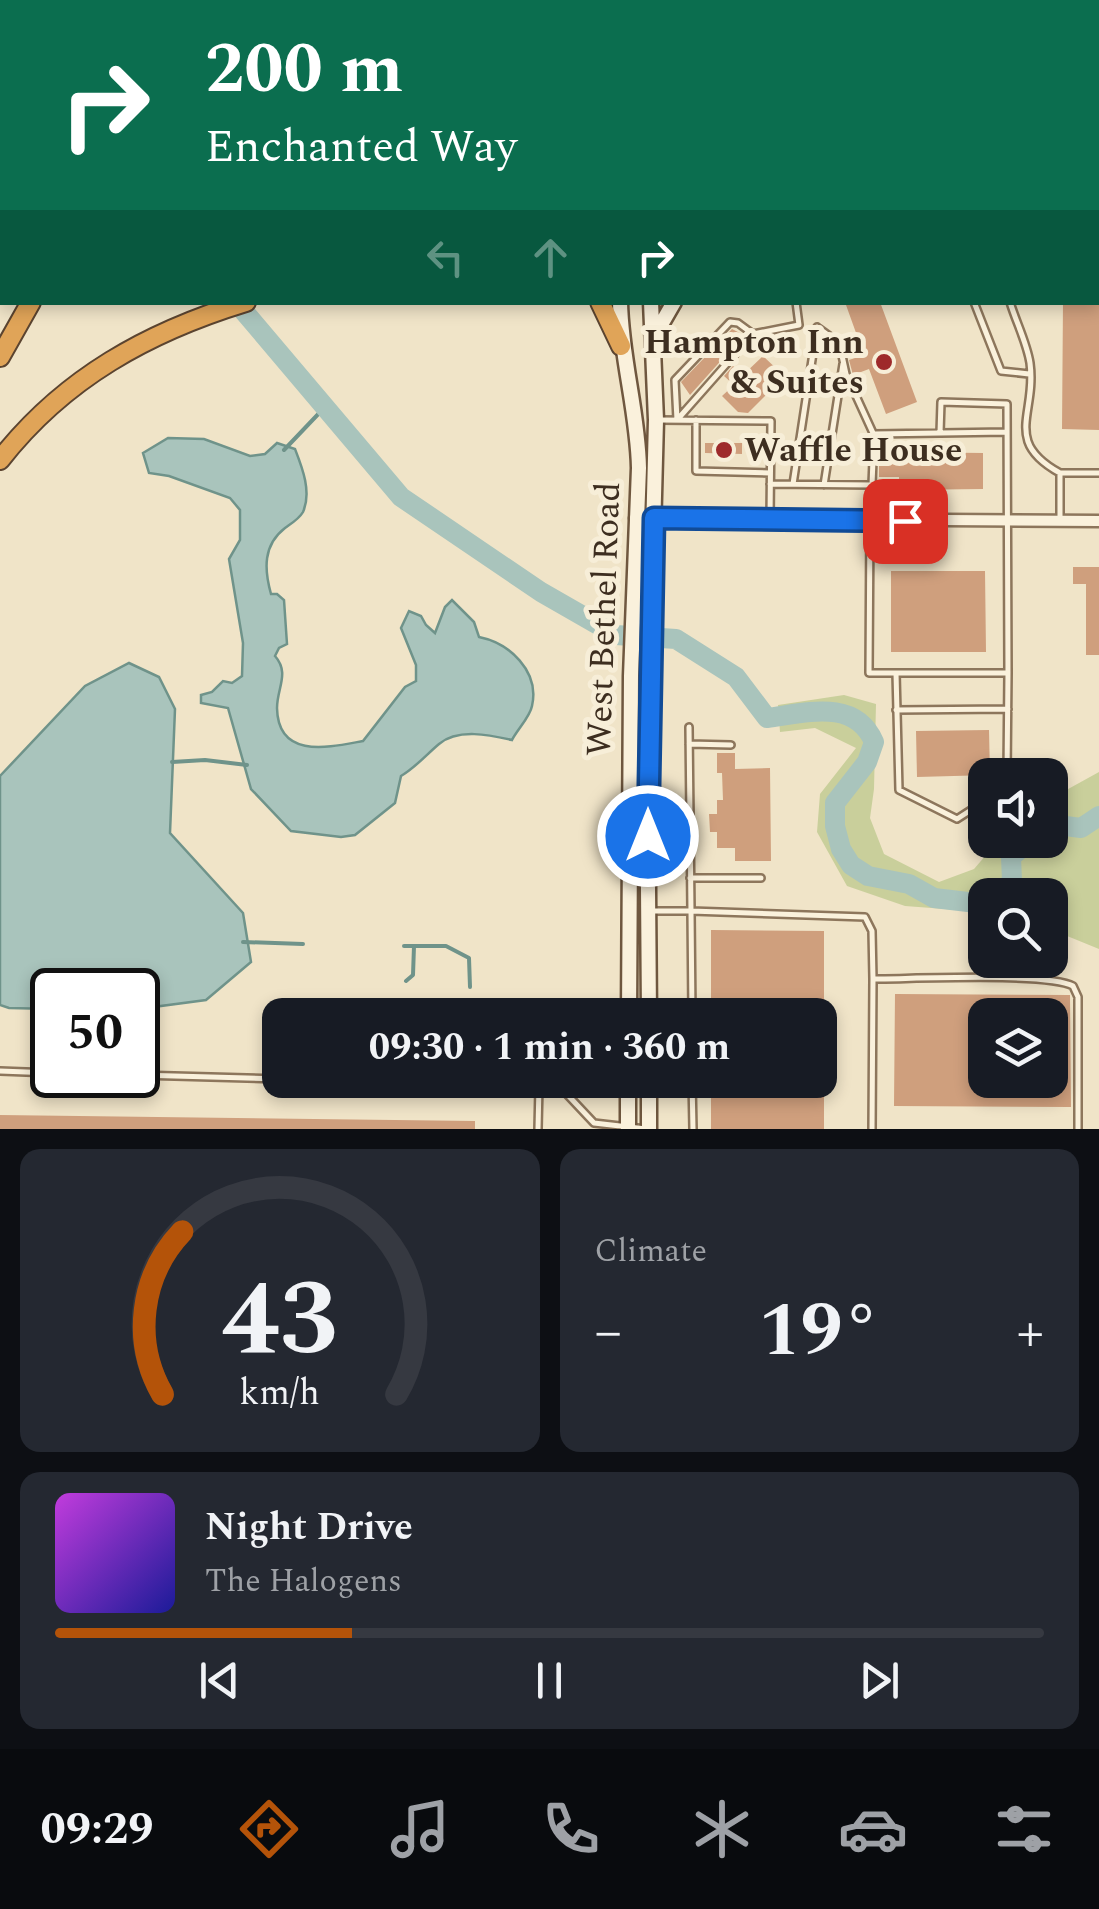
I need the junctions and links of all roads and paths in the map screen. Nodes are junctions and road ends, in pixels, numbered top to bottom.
1 (29, 305) edge
2 (236, 305) edge
3 (601, 305) edge
4 (620, 305) edge
5 (651, 305) edge
6 (672, 305) edge
7 (796, 305) edge
8 (975, 305) edge
9 (1011, 305) edge
10 (799, 325) junction
11 (816, 328) junction
12 (754, 334) junction
13 (652, 340) junction
14 (621, 346) junction
15 (0, 357) edge
16 (844, 361) junction
17 (1029, 374) junction
18 (656, 420) junction
19 (678, 420) junction
20 (696, 420) junction
21 (1008, 432) junction
22 (940, 433) junction
23 (874, 434) junction
24 (0, 460) edge
25 (770, 473) junction
26 (1060, 473) junction
27 (1099, 473) edge
28 (770, 484) junction
29 (793, 484) junction
30 (824, 485) junction
31 (635, 518) junction
32 (654, 518) junction
33 (770, 519) junction
34 (870, 520) junction
35 (1060, 521) junction
36 (1099, 521) edge
37 (1008, 522) junction
38 (896, 673) junction
39 (1008, 673) junction
40 (1008, 708) junction
41 (896, 710) junction
42 (689, 727) dead end
43 (688, 744) junction
44 (731, 745) dead end
45 (1007, 758) edge
46 (968, 812) edge
47 (690, 878) junction
48 (761, 878) dead end
49 (629, 910) junction
50 (648, 911) junction
51 (691, 911) junction
52 (873, 979) junction
53 (628, 998) edge
54 (649, 998) edge
55 (692, 998) edge
56 (0, 1071) edge
57 (30, 1072) edge
58 (160, 1076) edge
59 (262, 1078) edge
60 (539, 1098) edge
61 (571, 1098) edge
62 (628, 1098) edge
63 (649, 1098) edge
64 (692, 1098) edge
65 (538, 1129) edge
66 (628, 1129) edge
67 (650, 1129) edge
68 (693, 1129) edge
69 (872, 1129) edge
70 (1078, 1129) edge

1 - 15 highway
2 - 24 highway
3 - 14 highway
4 - 14 main road, West Bethel Road
5 - 13 main road, West Bethel Road
6 - 13 main road
7 - 10 lane
8 - 17 lane
9 - 17 lane
10 - 11 lane
10 - 12 lane
11 - 16 lane
11 - 29 lane
12 - 19 lane
12 - 19 lane
13 - 18 main road, West Bethel Road
14 - 31 main road, West Bethel Road
16 - 23 lane
16 - 30 lane
17 - 26 lane
18 - 19 lane
18 - 32 main road, West Bethel Road
19 - 20 lane
20 - 25 lane
20 - 25 lane
21 - 22 lane
21 - 22 lane
21 - 37 lane
22 - 23 lane
23 - 30 lane
25 - 28 lane
26 - 27 lane
26 - 35 lane
28 - 29 lane
28 - 33 lane
29 - 30 lane
31 - 32 street
31 - 49 main road, West Bethel Road
32 - 33 street
32 - 50 main road, West Bethel Road
33 - 34 street
34 - 37 street
34 - 38 lane
35 - 36 street
35 - 37 street
37 - 39 lane
38 - 39 lane
38 - 41 lane
39 - 40 lane
40 - 41 lane
40 - 45 lane
41 - 46 lane
42 - 43 lane
43 - 44 lane
43 - 47 lane
47 - 48 lane
47 - 51 lane
49 - 50 main road
49 - 53 main road, West Bethel Road
50 - 51 lane
50 - 54 main road, West Bethel Road
51 - 52 lane
51 - 55 lane
52 - 69 lane
52 - 70 lane
56 - 57 lane
58 - 59 lane
60 - 65 lane
61 - 66 lane
62 - 66 main road
63 - 67 main road
64 - 68 lane
66 - 67 lane

